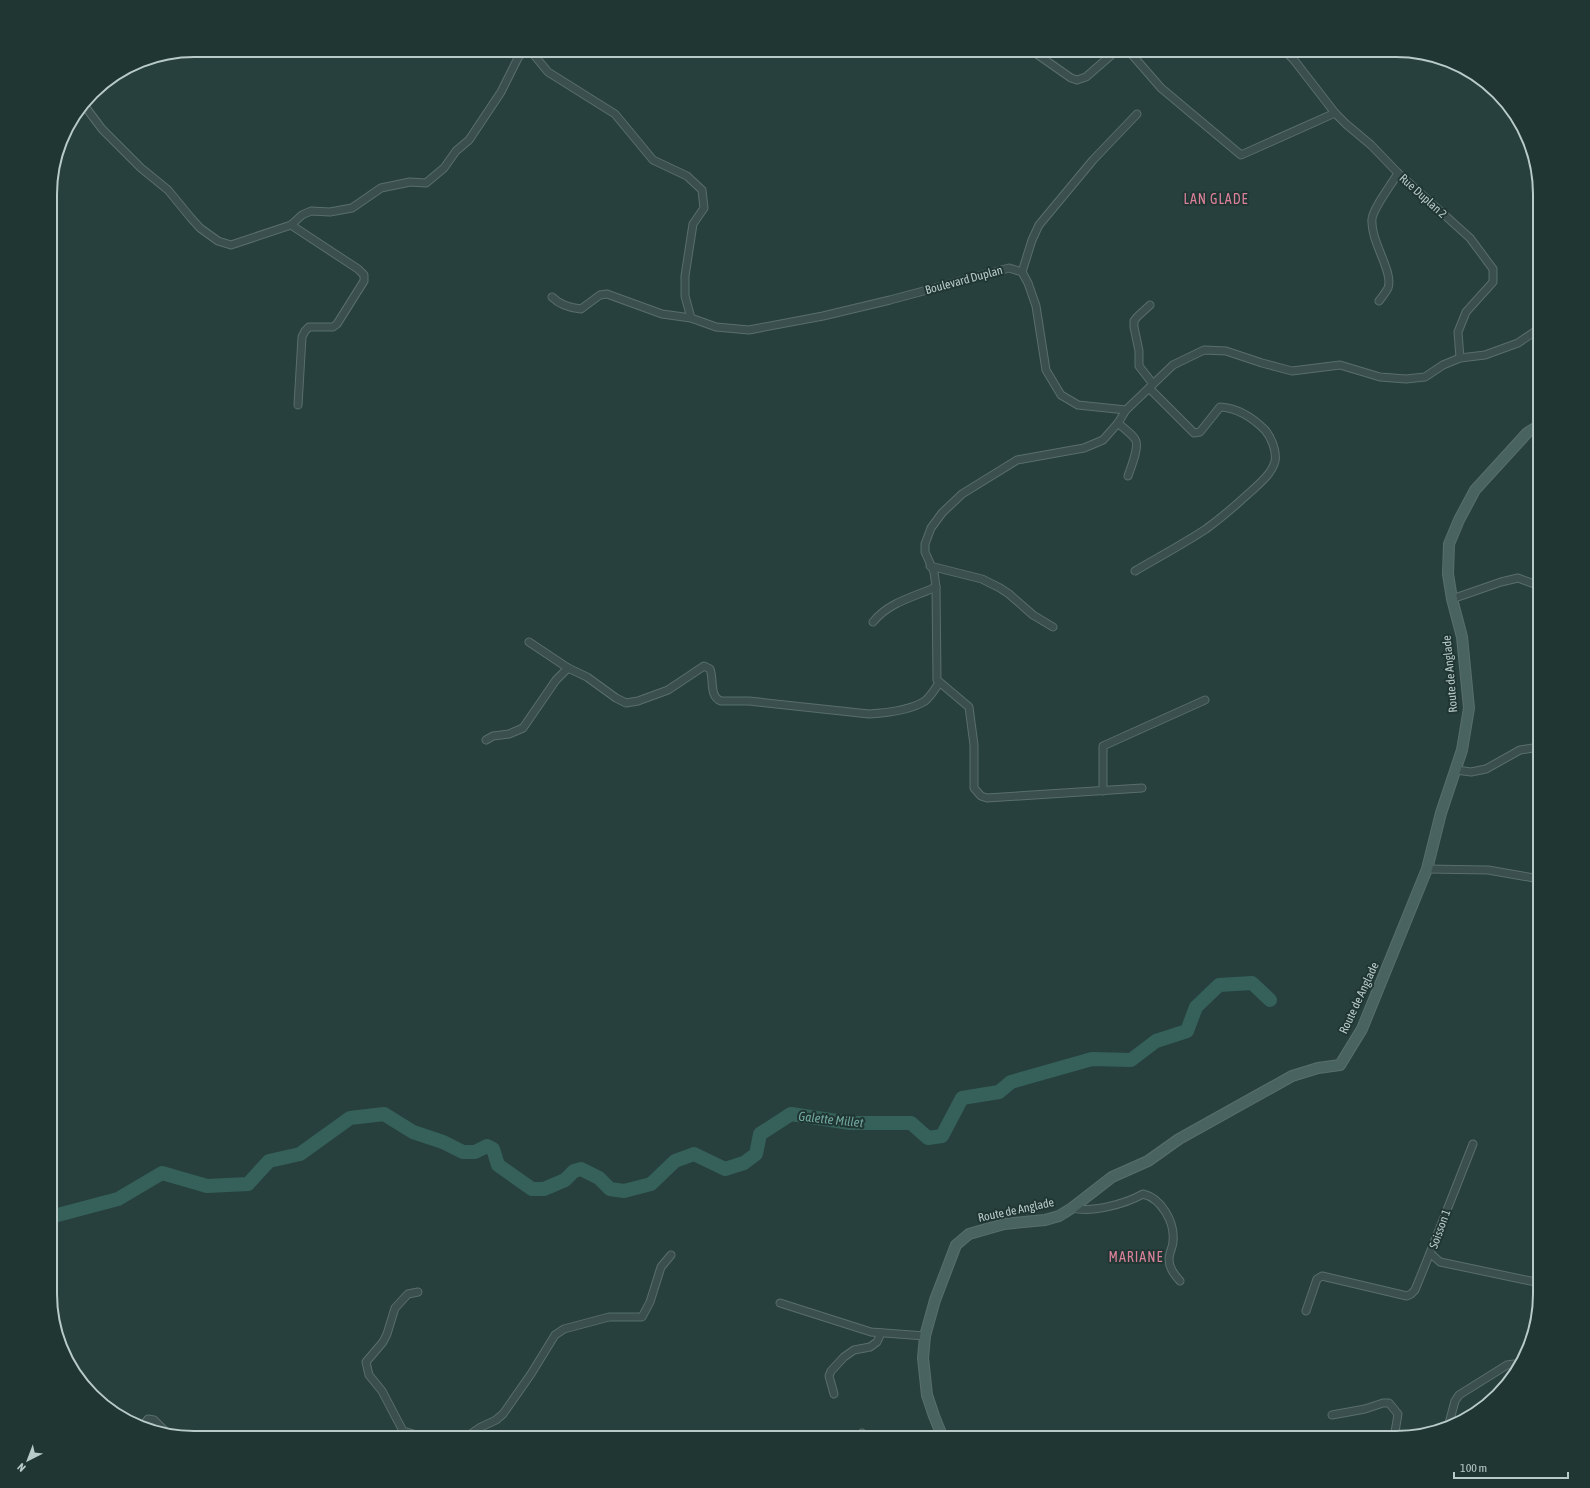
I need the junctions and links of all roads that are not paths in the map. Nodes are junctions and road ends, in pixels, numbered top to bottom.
1 (518, 57) edge
2 (535, 57) edge
3 (1041, 57) edge
4 (1109, 57) edge
5 (1134, 57) edge
6 (1291, 57) edge
7 (87, 109) edge
8 (1335, 113) junction
9 (1137, 114) dead end
10 (1398, 173) junction
11 (291, 225) junction
12 (1022, 272) junction
13 (552, 297) dead end
14 (1380, 301) dead end
15 (1150, 305) dead end
16 (691, 318) junction
17 (1533, 333) edge
18 (1460, 358) junction
19 (1151, 386) junction
20 (298, 405) dead end
21 (1126, 410) junction
22 (1118, 423) junction
23 (1533, 429) edge
24 (1128, 476) dead end
25 (930, 566) junction
26 (1135, 571) dead end
27 (1533, 583) edge
28 (936, 587) junction
29 (1452, 599) junction
30 (873, 622) dead end
31 (1053, 627) dead end
32 (529, 642) dead end
33 (568, 668) junction
34 (939, 683) junction
35 (1205, 700) dead end
36 (486, 740) dead end
37 (1533, 748) edge
38 (1456, 770) junction
39 (1142, 788) dead end
40 (1103, 791) junction
41 (1427, 869) junction
42 (1533, 878) edge
43 (1473, 1144) dead end
44 (1072, 1208) junction
45 (1430, 1253) junction
46 (671, 1255) dead end
47 (1180, 1281) dead end
48 (1533, 1282) edge
49 (418, 1292) dead end
50 (780, 1303) dead end
51 (1306, 1311) dead end
52 (881, 1333) junction
53 (925, 1336) junction
54 (1514, 1364) edge
55 (834, 1394) dead end
56 (1332, 1415) dead end
57 (1450, 1420) edge
58 (146, 1422) edge
59 (160, 1426) edge
60 (403, 1431) edge
61 (475, 1431) edge
62 (940, 1431) edge
63 (1395, 1431) edge

1 - 11 street
2 - 16 street
3 - 4 street
5 - 8 street
6 - 8 street, Rue Duplan 2
7 - 11 street
8 - 10 street, Rue Duplan 2
9 - 12 street
10 - 14 street
10 - 18 street, Rue Duplan 2
11 - 20 street
12 - 16 street, Boulevard Duplan
12 - 21 street
13 - 16 street, Boulevard Duplan
15 - 19 street
17 - 18 street
18 - 19 street
19 - 21 street
19 - 26 street
21 - 22 street
22 - 24 street
22 - 25 street
23 - 29 street, Route de Anglade
25 - 28 street
25 - 31 street
27 - 29 street
28 - 30 street
28 - 34 street
29 - 38 street, Route de Anglade
32 - 33 street
33 - 34 street
33 - 36 street
34 - 40 street
35 - 40 street
37 - 38 street
38 - 41 street, Route de Anglade
39 - 40 street
41 - 42 street
41 - 44 street, Route de Anglade
43 - 45 street, Soisson 1
44 - 47 street
44 - 53 street, Route de Anglade
45 - 48 street, Soisson 1
45 - 51 street
46 - 61 street
49 - 60 street
50 - 52 street
52 - 53 street
52 - 55 street
53 - 62 street, Route de Anglade
54 - 57 street
56 - 63 street
58 - 59 street

